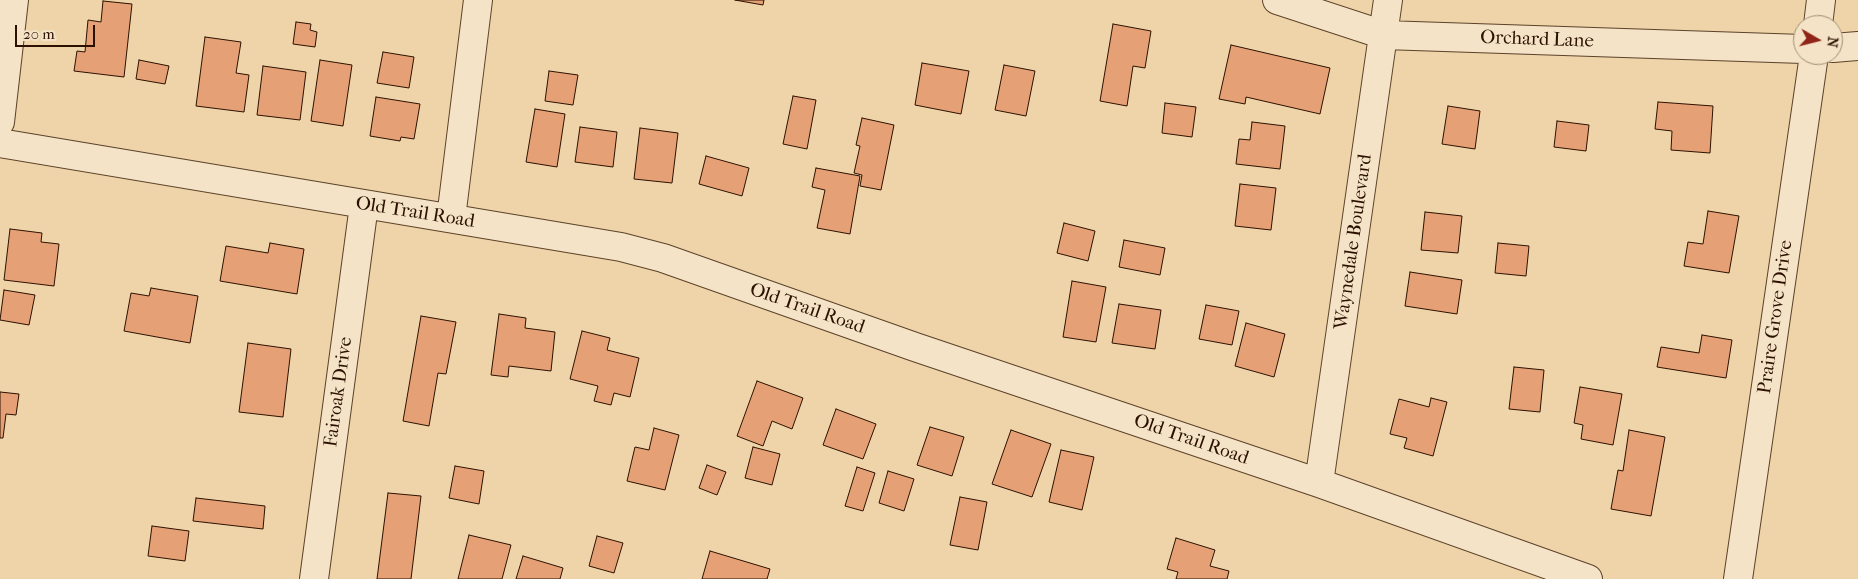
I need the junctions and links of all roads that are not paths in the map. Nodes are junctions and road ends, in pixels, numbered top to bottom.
1 (14, 0) edge
2 (478, 0) edge
3 (1277, 0) edge
4 (1388, 0) edge
5 (1821, 0) edge
6 (1819, 15) edge
7 (1384, 35) junction
8 (1858, 46) edge
9 (1843, 47) edge
10 (1793, 49) edge
11 (1813, 65) edge
12 (0, 122) edge
13 (0, 143) edge
14 (364, 205) junction
15 (452, 218) junction
16 (1319, 483) junction
17 (314, 579) edge
18 (1588, 579) edge
19 (1738, 579) edge

1 - 12 street
2 - 15 street
3 - 7 street, Orchard Lane
4 - 7 street, Waynedale Boulevard
5 - 6 street
7 - 10 street, Orchard Lane
7 - 16 street, Waynedale Boulevard
8 - 9 street
11 - 19 street, Praire Grove Drive
13 - 14 street, Old Trail Road
14 - 15 street, Old Trail Road
14 - 17 street, Fairoak Drive
15 - 16 street, Old Trail Road
16 - 18 street, Old Trail Road

